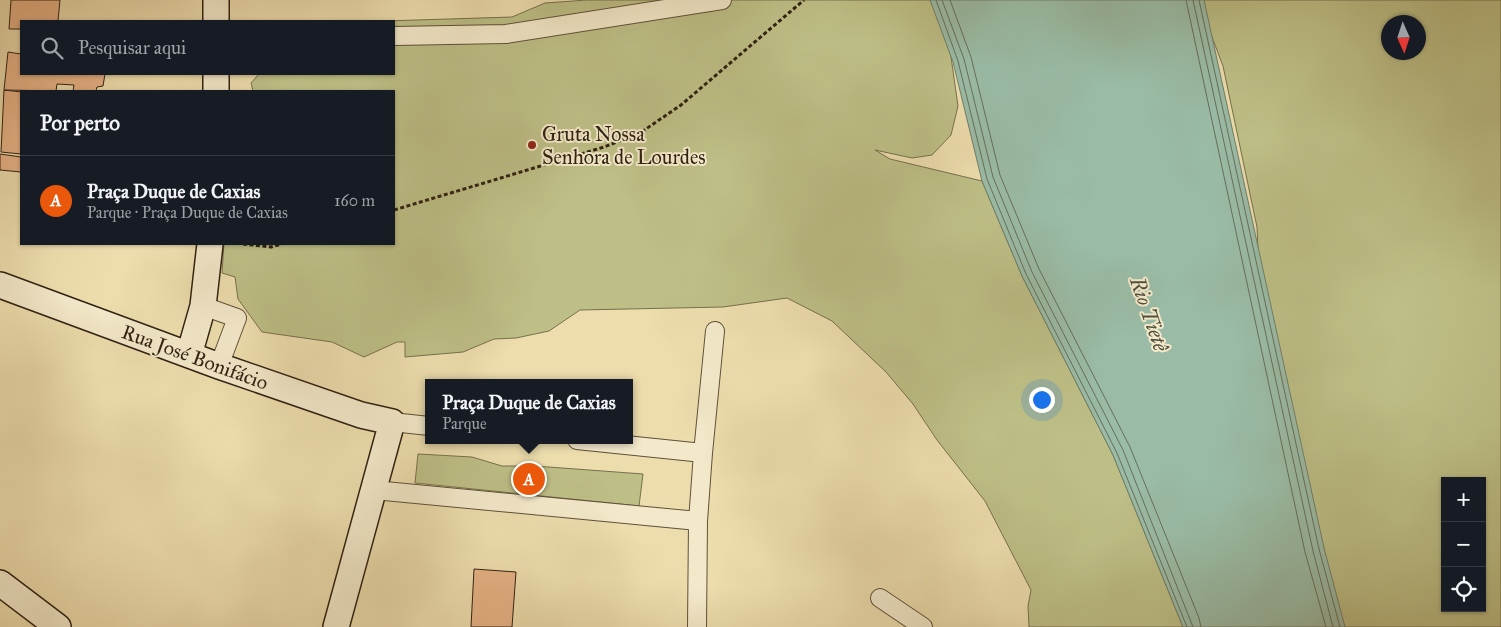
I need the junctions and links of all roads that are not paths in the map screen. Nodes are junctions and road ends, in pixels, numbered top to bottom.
1 (216, 0) edge
2 (722, 0) edge
3 (216, 20) edge
4 (395, 36) edge
5 (216, 75) edge
6 (216, 90) edge
7 (210, 245) edge
8 (0, 285) edge
9 (203, 306) junction
10 (715, 331) dead end
11 (189, 355) junction
12 (219, 366) junction
13 (392, 422) junction
14 (425, 426) edge
15 (616, 444) edge
16 (703, 453) junction
17 (374, 490) junction
18 (698, 521) junction
19 (0, 583) edge
20 (880, 598) dead end
21 (58, 627) edge
22 (336, 627) edge
23 (697, 627) edge
24 (923, 627) edge

1 - 3 street
2 - 4 street
5 - 6 street
7 - 9 street
8 - 11 street, Rua José Bonifácio
9 - 11 street
9 - 12 street
10 - 16 street
11 - 12 street, Rua José Bonifácio
12 - 13 street, Rua José Bonifácio
13 - 14 street
13 - 17 street
15 - 16 street
16 - 18 street
17 - 18 street
17 - 22 street
18 - 23 street
19 - 21 street
20 - 24 street

